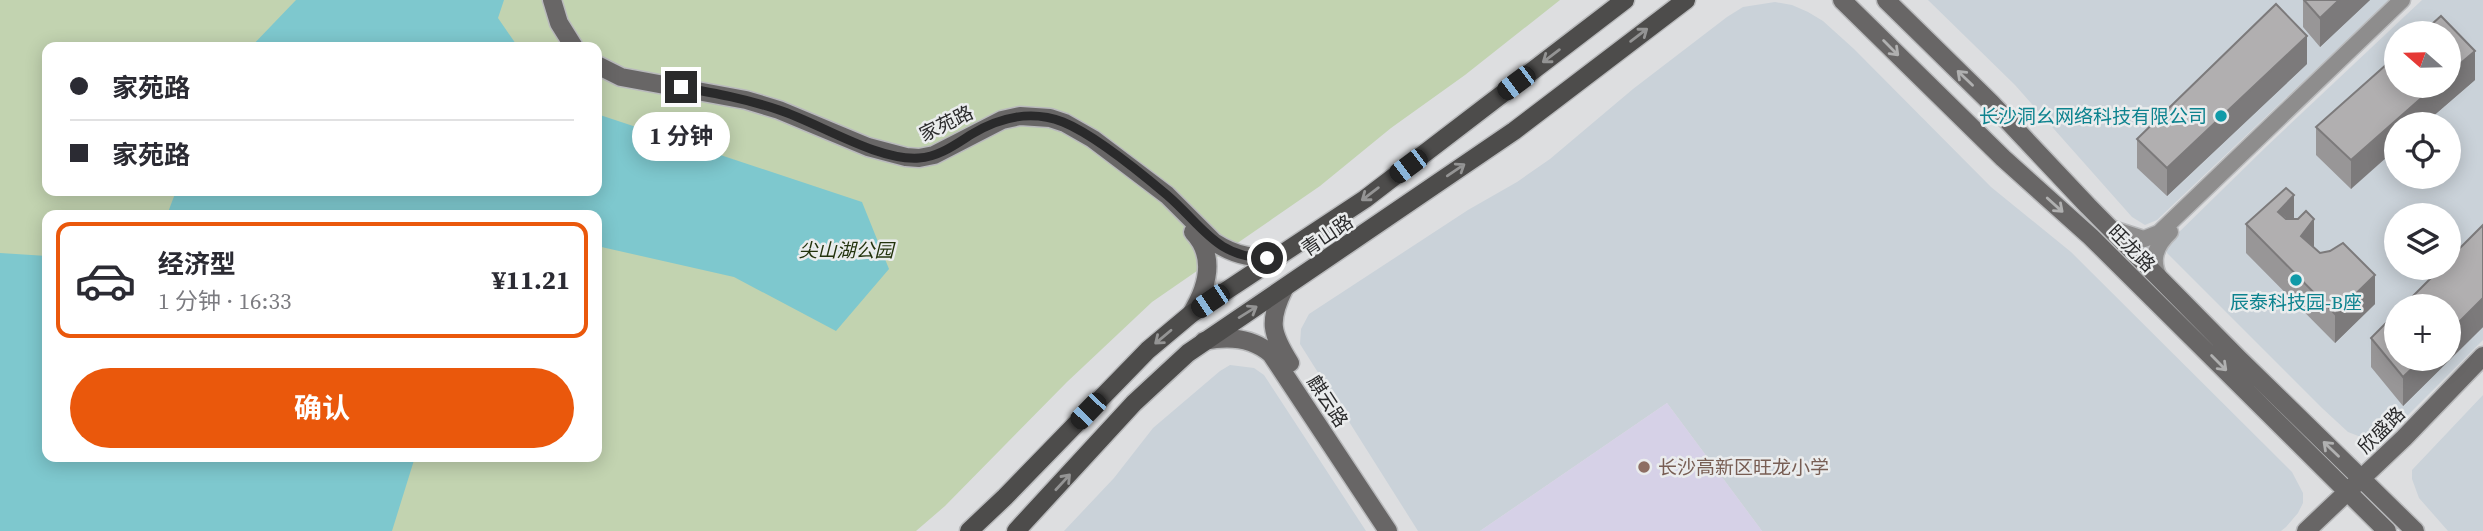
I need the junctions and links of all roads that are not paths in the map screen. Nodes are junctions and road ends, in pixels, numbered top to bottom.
1 (545, 0) edge
2 (552, 0) edge
3 (1625, 0) edge
4 (1686, 0) edge
5 (1886, 0) edge
6 (2402, 0) edge
7 (2411, 0) edge
8 (1843, 1) edge
9 (564, 42) edge
10 (571, 42) edge
11 (602, 67) edge
12 (602, 75) edge
13 (2109, 227) junction
14 (1281, 255) junction
15 (2160, 279) junction
16 (1284, 289) junction
17 (1191, 314) junction
18 (1204, 341) junction
19 (2483, 356) edge
20 (2483, 368) edge
21 (2364, 481) junction
22 (2351, 494) junction
23 (969, 531) edge
24 (1016, 531) edge
25 (1388, 531) edge
26 (1398, 531) edge
27 (2306, 531) edge
28 (2319, 531) edge
29 (2387, 531) edge
30 (2415, 531) edge

1 - 9 street
2 - 10 street
3 -> 14 main road, 青山路
16 -> 4 main road, 青山路
13 -> 5 street, 旺龙路
6 - 13 street
7 - 15 street
8 -> 22 street, 旺龙路
11 - 14 street, 家苑路
12 - 17 street, 家苑路
13 - 15 street, 旺龙路
14 - 17 main road, 青山路
21 -> 15 street, 旺龙路
18 -> 16 main road, 青山路
16 - 26 street, 麒云路
17 -> 23 main road, 青山路
24 -> 18 main road, 青山路
18 - 25 street, 麒云路
19 - 21 street, 欣盛路
20 - 21 street, 欣盛路
21 - 22 street, 欣盛路
21 - 30 street, 旺龙路
22 - 27 street, 欣盛路
22 - 28 street, 欣盛路
22 - 29 street, 旺龙路

